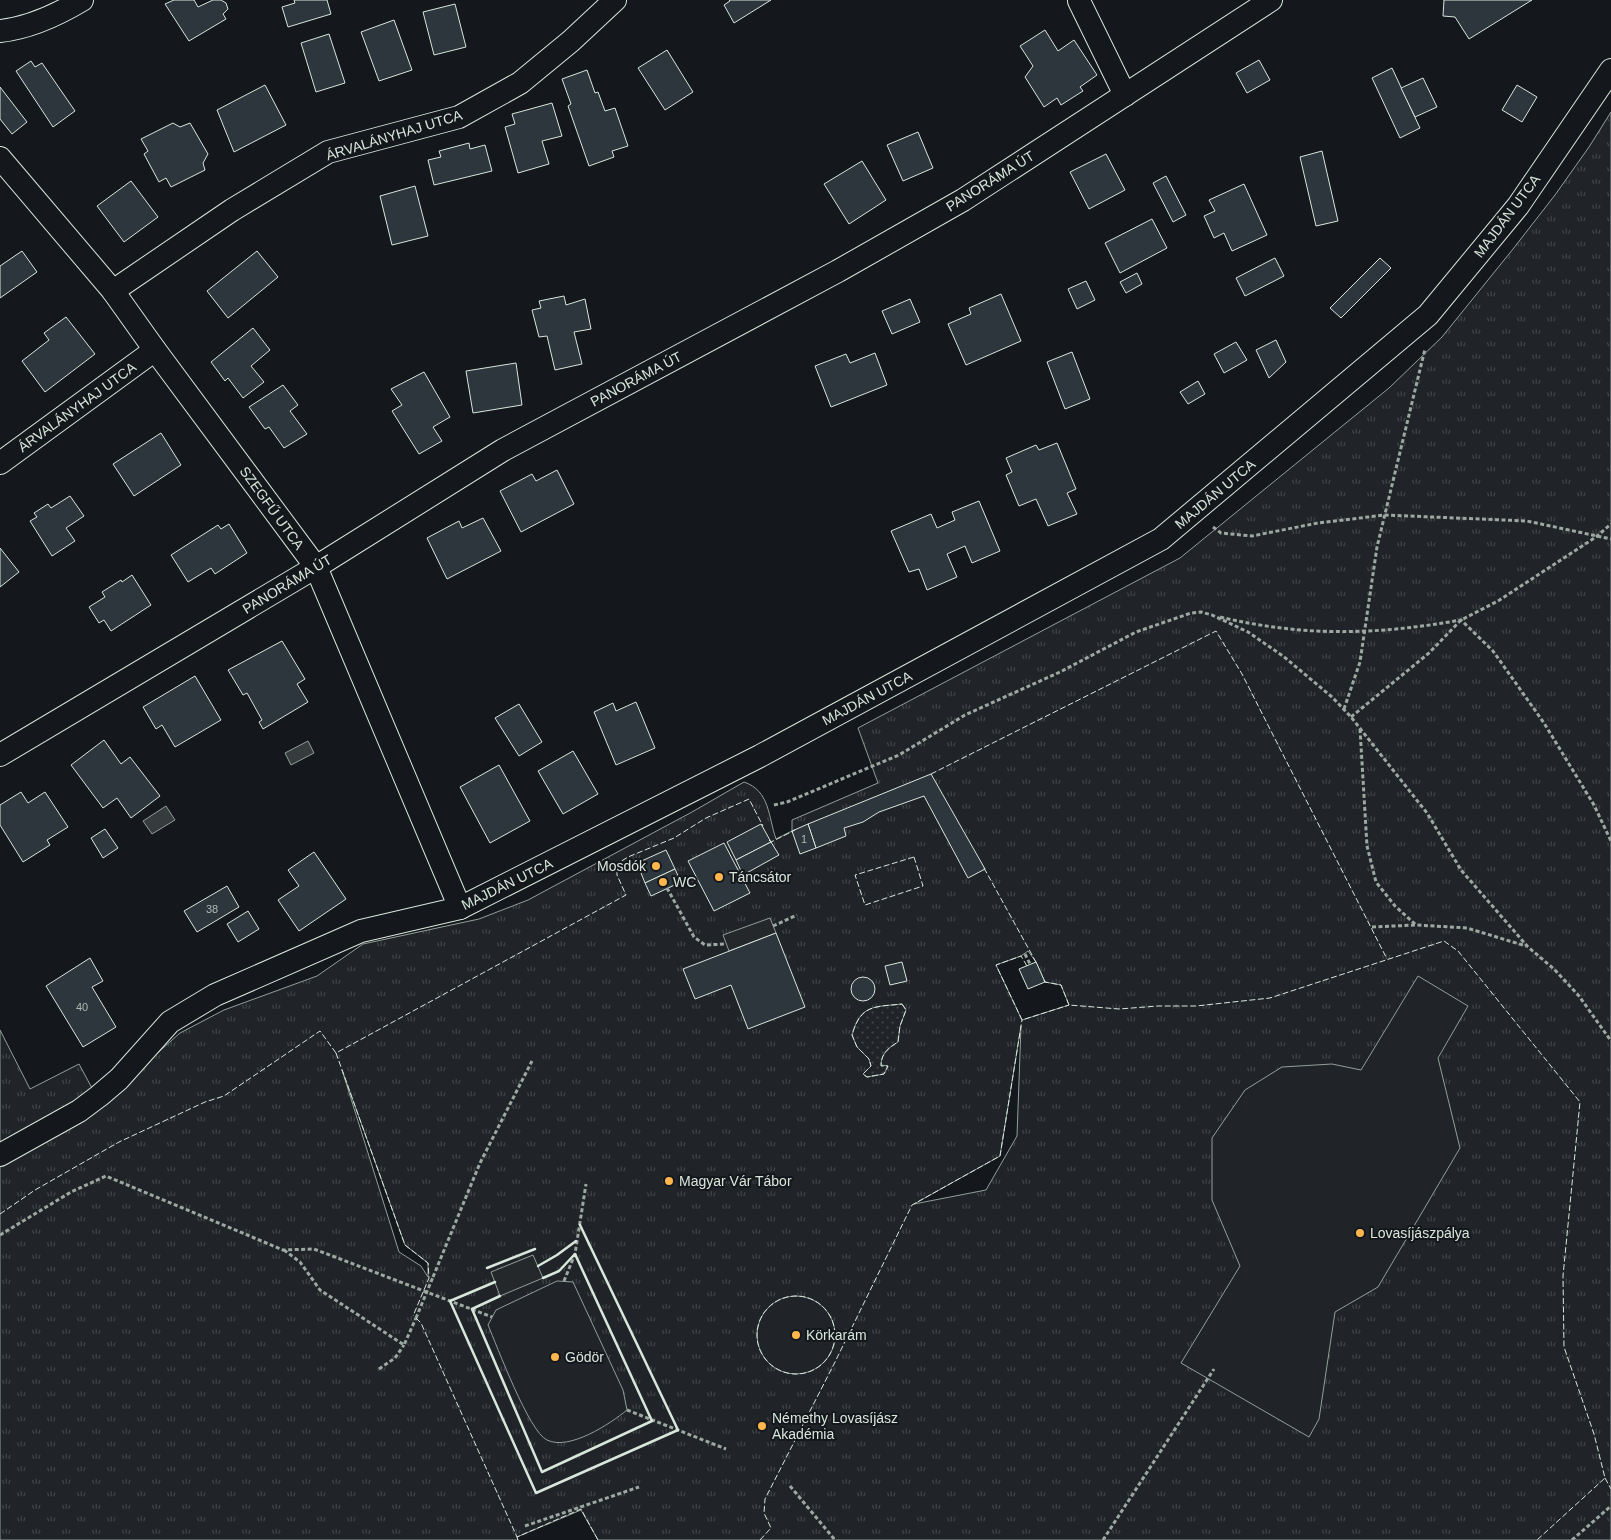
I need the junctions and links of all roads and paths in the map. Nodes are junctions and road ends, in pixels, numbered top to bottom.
1 (82, 0) edge
2 (615, 0) edge
3 (1271, 0) edge
4 (1079, 1) edge
5 (0, 31) edge
6 (1611, 70) edge
7 (1125, 94) junction
8 (0, 158) edge
9 (113, 291) junction
10 (1428, 315) junction
11 (155, 350) junction
12 (0, 463) edge
13 (1193, 512) junction
14 (1385, 515) junction
15 (1611, 524) edge
16 (1596, 537) junction
17 (1611, 539) edge
18 (316, 568) junction
19 (1212, 615) junction
20 (1461, 620) junction
21 (1365, 632) junction
22 (1344, 709) junction
23 (1351, 717) junction
24 (1360, 727) junction
25 (0, 755) edge
26 (774, 805) dead end
27 (1611, 841) edge
28 (668, 888) dead end
29 (460, 908) junction
30 (796, 915) dead end
31 (1416, 925) junction
32 (773, 926) dead end
33 (1372, 927) dead end
34 (726, 944) dead end
35 (1528, 947) junction
36 (1024, 954) dead end
37 (1030, 964) dead end
38 (1611, 1041) edge
39 (532, 1061) dead end
40 (0, 1155) edge
41 (586, 1184) dead end
42 (0, 1235) edge
43 (283, 1250) junction
44 (564, 1281) dead end
45 (492, 1317) dead end
46 (404, 1345) junction
47 (379, 1369) dead end
48 (1214, 1369) dead end
49 (626, 1410) dead end
50 (726, 1449) dead end
51 (790, 1486) dead end
52 (639, 1487) dead end
53 (1611, 1506) edge
54 (525, 1526) dead end
55 (835, 1540) edge
56 (1103, 1540) edge
57 (1572, 1540) edge

1 - 5 street
2 - 9 street, ÁRVALÁNYHAJ UTCA
3 - 7 street, PANORÁMA ÚT
4 - 7 street
6 - 10 street, MAJDÁN UTCA
7 - 18 street, PANORÁMA ÚT
8 - 9 street, SZEGFŰ UTCA
9 - 11 street, SZEGFŰ UTCA
10 - 13 street, MAJDÁN UTCA
10 - 14 path
11 - 12 street, ÁRVALÁNYHAJ UTCA
11 - 18 street, SZEGFŰ UTCA
13 - 14 path
13 - 29 street, MAJDÁN UTCA
14 - 16 path
14 - 21 path
15 - 16 path
16 - 17 path
16 - 20 path
18 - 25 street, PANORÁMA ÚT
18 - 29 street, SZEGFŰ UTCA
19 - 21 path
19 - 22 path
19 - 26 path
20 - 21 path
20 - 23 path
20 - 27 path
21 - 22 path
22 - 23 path
23 - 24 path
24 - 31 path
24 - 35 path
28 - 34 path
29 - 40 street, MAJDÁN UTCA
30 - 32 path
31 - 33 path
31 - 35 path
35 - 38 path
36 - 37 path
39 - 46 path, bridge
41 - 44 path
42 - 43 path
43 - 45 path
43 - 46 path
46 - 47 path
48 - 56 path
49 - 50 path
51 - 55 path
52 - 54 path
53 - 57 path

